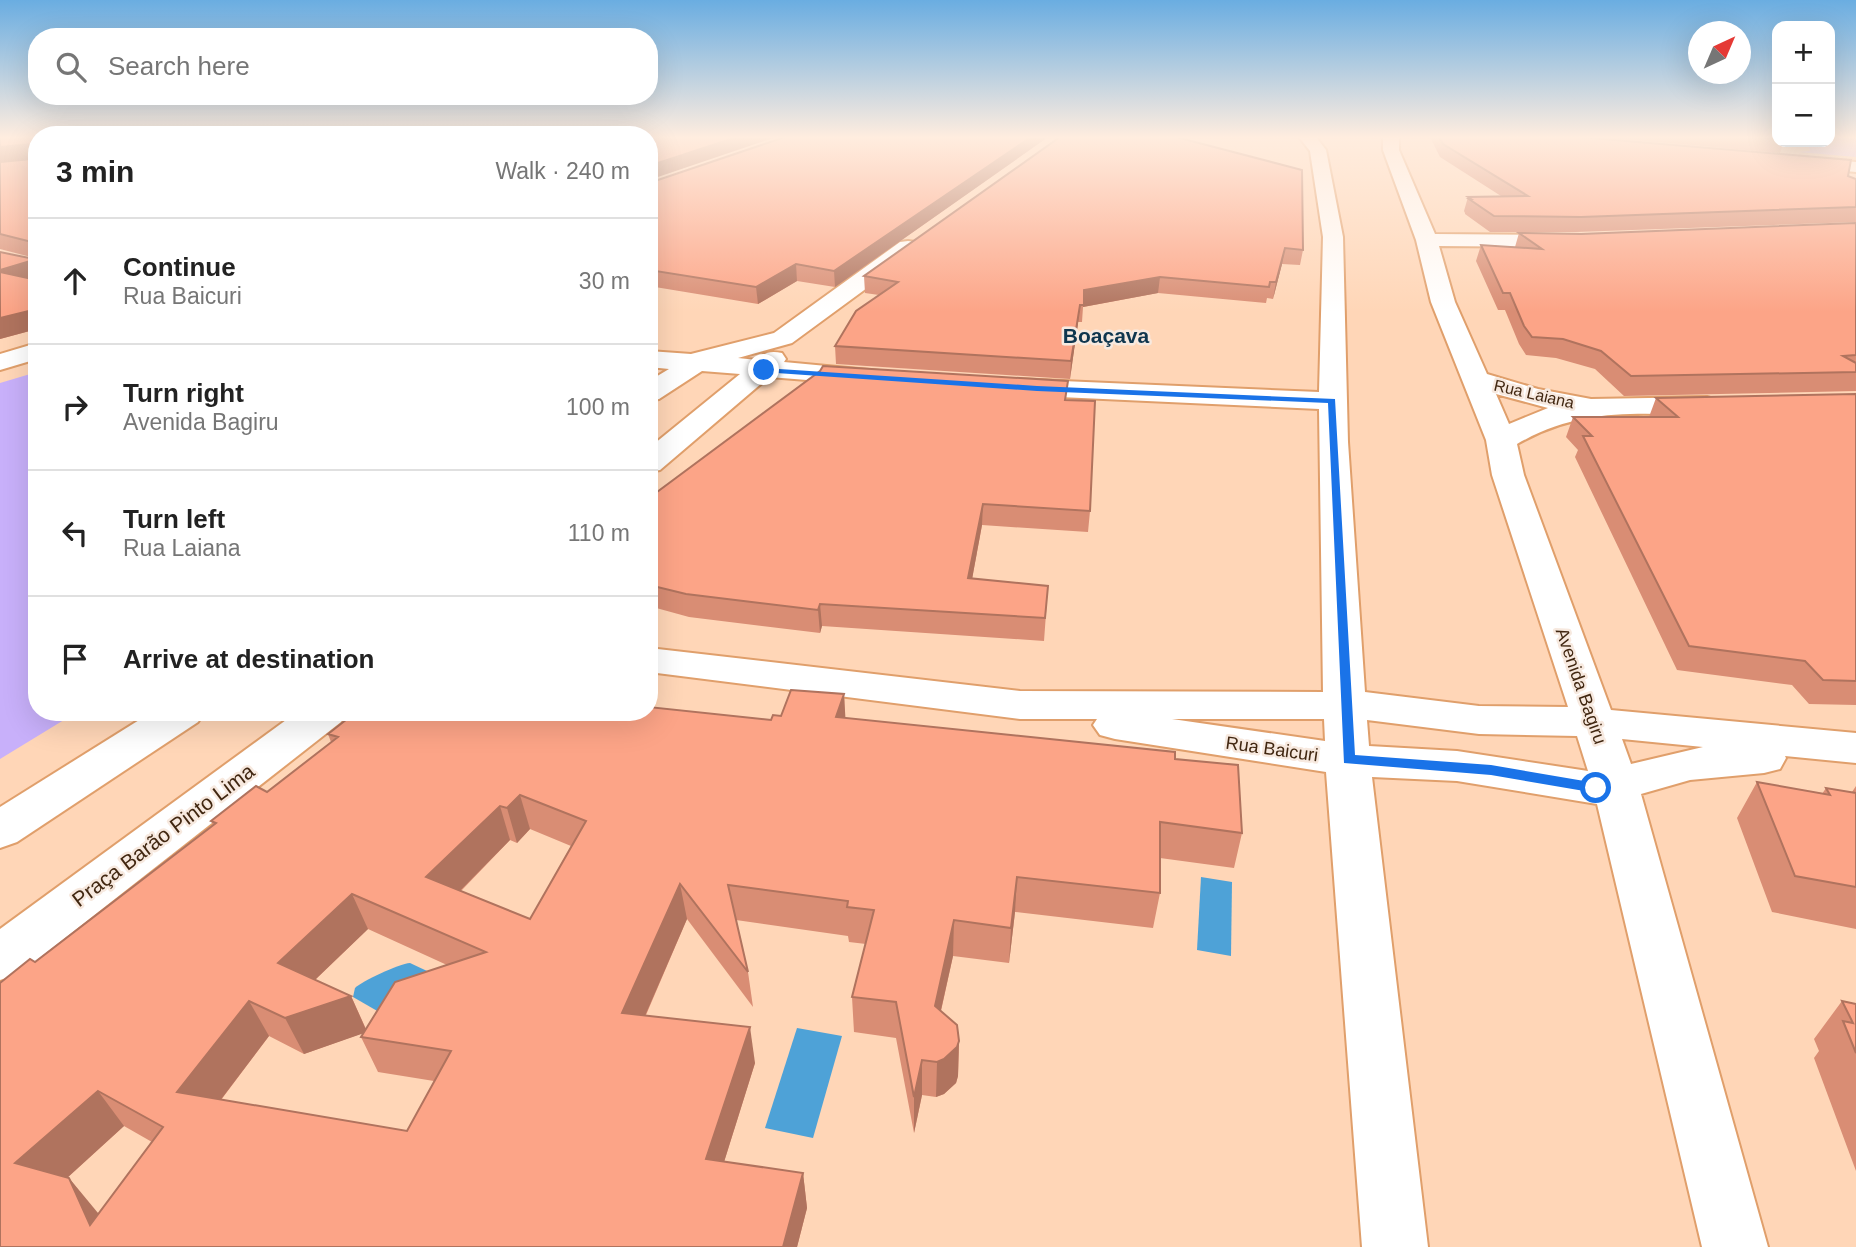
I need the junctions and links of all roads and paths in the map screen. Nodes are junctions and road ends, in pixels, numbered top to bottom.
1 (1326, 195) edge
2 (1409, 195) edge
3 (924, 235) edge
4 (1427, 240) junction
5 (1590, 241) edge
6 (783, 338) junction
7 (28, 354) edge
8 (658, 360) edge
9 (0, 362) edge
10 (693, 364) junction
11 (764, 370) junction
12 (900, 379) edge
13 (1475, 379) junction
14 (982, 385) edge
15 (658, 387) edge
16 (1332, 401) junction
17 (1732, 405) edge
18 (1594, 407) junction
19 (1501, 440) junction
20 (658, 456) edge
21 (658, 661) edge
22 (1020, 705) junction
23 (1345, 707) junction
24 (169, 721) edge
25 (314, 721) edge
26 (1593, 722) junction
27 (1856, 750) edge
28 (1348, 760) junction
29 (1616, 786) junction
30 (0, 830) edge
31 (0, 958) edge
32 (1395, 1247) edge
33 (1735, 1247) edge

1 - 16 street
2 - 4 street, Avenida Bagiru
3 - 6 street
4 - 5 street
4 - 13 street, Avenida Bagiru
6 - 10 street
6 - 11 street
7 - 9 street
8 - 10 street
10 - 11 street
10 - 15 street
11 - 12 street
11 - 20 street
13 - 18 street, Rua Laiana
13 - 19 street, Avenida Bagiru
14 - 16 street
16 - 23 street
17 - 18 street, Rua Laiana
18 - 19 street, Rua Laiana
19 - 26 street, Avenida Bagiru
21 - 22 street, Rua Baicuri
22 - 23 street, Rua Baicuri
22 - 28 street, Rua Baicuri
23 - 26 street, Rua Baicuri
23 - 28 street
24 - 30 street
25 - 31 street, Praça Barão Pinto Lima
26 - 27 street, Rua Baicuri
26 - 29 street, Avenida Bagiru
27 - 29 street, Rua Baicuri
28 - 29 street, Rua Baicuri
28 - 32 street
29 - 33 street, Avenida Bagiru

